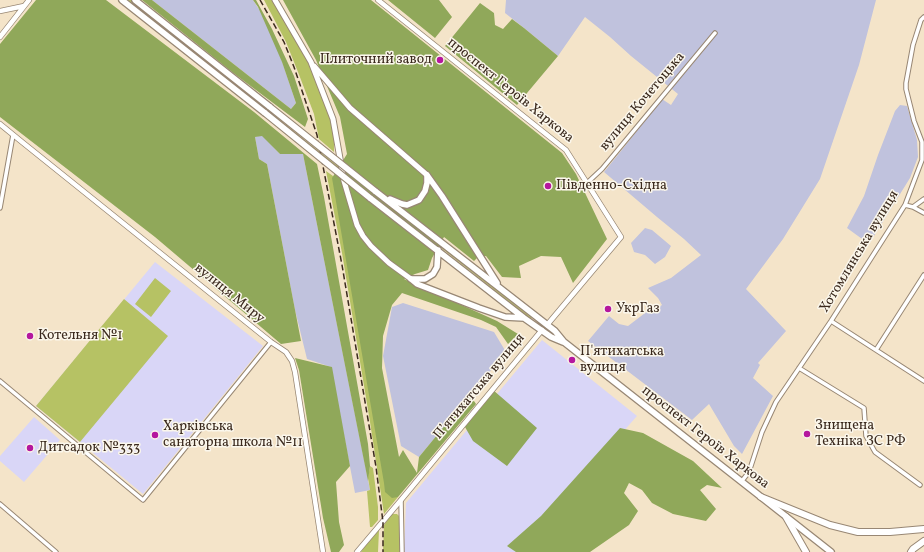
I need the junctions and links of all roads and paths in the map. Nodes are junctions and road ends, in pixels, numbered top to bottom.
1 (30, 0) edge
2 (122, 0) edge
3 (135, 0) edge
4 (275, 0) edge
5 (378, 0) edge
6 (24, 6) junction
7 (0, 11) edge
8 (924, 17) edge
9 (715, 33) dead end
10 (0, 37) edge
11 (310, 62) junction
12 (0, 124) edge
13 (13, 135) junction
14 (427, 175) junction
15 (587, 183) junction
16 (382, 197) junction
17 (924, 200) edge
18 (904, 205) junction
19 (913, 207) junction
20 (0, 208) edge
21 (924, 213) edge
22 (621, 237) joint
23 (438, 250) junction
24 (924, 275) edge
25 (411, 280) junction
26 (499, 286) junction
27 (524, 318) junction
28 (831, 321) junction
29 (547, 325) junction
30 (542, 330) junction
31 (271, 342) junction
32 (564, 342) junction
33 (876, 350) junction
34 (799, 368) junction
35 (0, 381) edge
36 (924, 381) edge
37 (742, 482) junction
38 (920, 485) dead end
39 (761, 497) junction
40 (402, 500) junction
41 (0, 504) edge
42 (786, 517) junction
43 (924, 529) edge
44 (924, 541) edge
45 (56, 552) edge
46 (323, 552) edge
47 (357, 552) edge
48 (402, 552) edge
49 (806, 552) edge
50 (831, 552) edge
51 (911, 552) edge

1 - 6 street
2 - 23 main road, проспект Героїв Харкова, bridge
3 - 16 main road, проспект Героїв Харкова, bridge
4 - 11 main road
5 - 15 street, проспект Героїв Харкова
6 - 7 street
6 - 10 street
8 - 18 street, Хотомлянська вулиця
9 - 15 street, вулиця Кочетоцька
11 - 14 main road
11 - 25 main road
12 - 13 street, вулиця Миру
13 - 20 street
13 - 31 street, вулиця Миру
14 - 16 main road
14 - 26 main road
15 - 22 street, проспект Героїв Харкова
16 - 26 main road, проспект Героїв Харкова
17 - 19 street
18 - 19 street
18 - 28 street, Хотомлянська вулиця
19 - 21 street
22 - 29 street, П’ятихатська вулиця
23 - 25 main road
23 - 27 main road, проспект Героїв Харкова
24 - 33 street
25 - 27 main road
26 - 29 main road, проспект Героїв Харкова
27 - 30 main road, проспект Героїв Харкова
28 - 33 street
28 - 34 street, Хотомлянська вулиця
29 - 30 main road, П’ятихатська вулиця
29 - 32 main road, проспект Героїв Харкова
30 - 32 main road, проспект Героїв Харкова
30 - 40 street, П’ятихатська вулиця
31 - 35 street
31 - 46 street, вулиця Миру
32 - 37 main road, проспект Героїв Харкова
33 - 36 street
34 - 37 street, Хотомлянська вулиця
34 - 38 street
37 - 39 main road, проспект Героїв Харкова
39 - 42 main road, проспект Героїв Харкова
39 - 43 highway
40 - 47 street, П’ятихатська вулиця
40 - 48 street
41 - 45 street
42 - 49 highway
42 - 50 main road, проспект Героїв Харкова
44 - 51 highway

